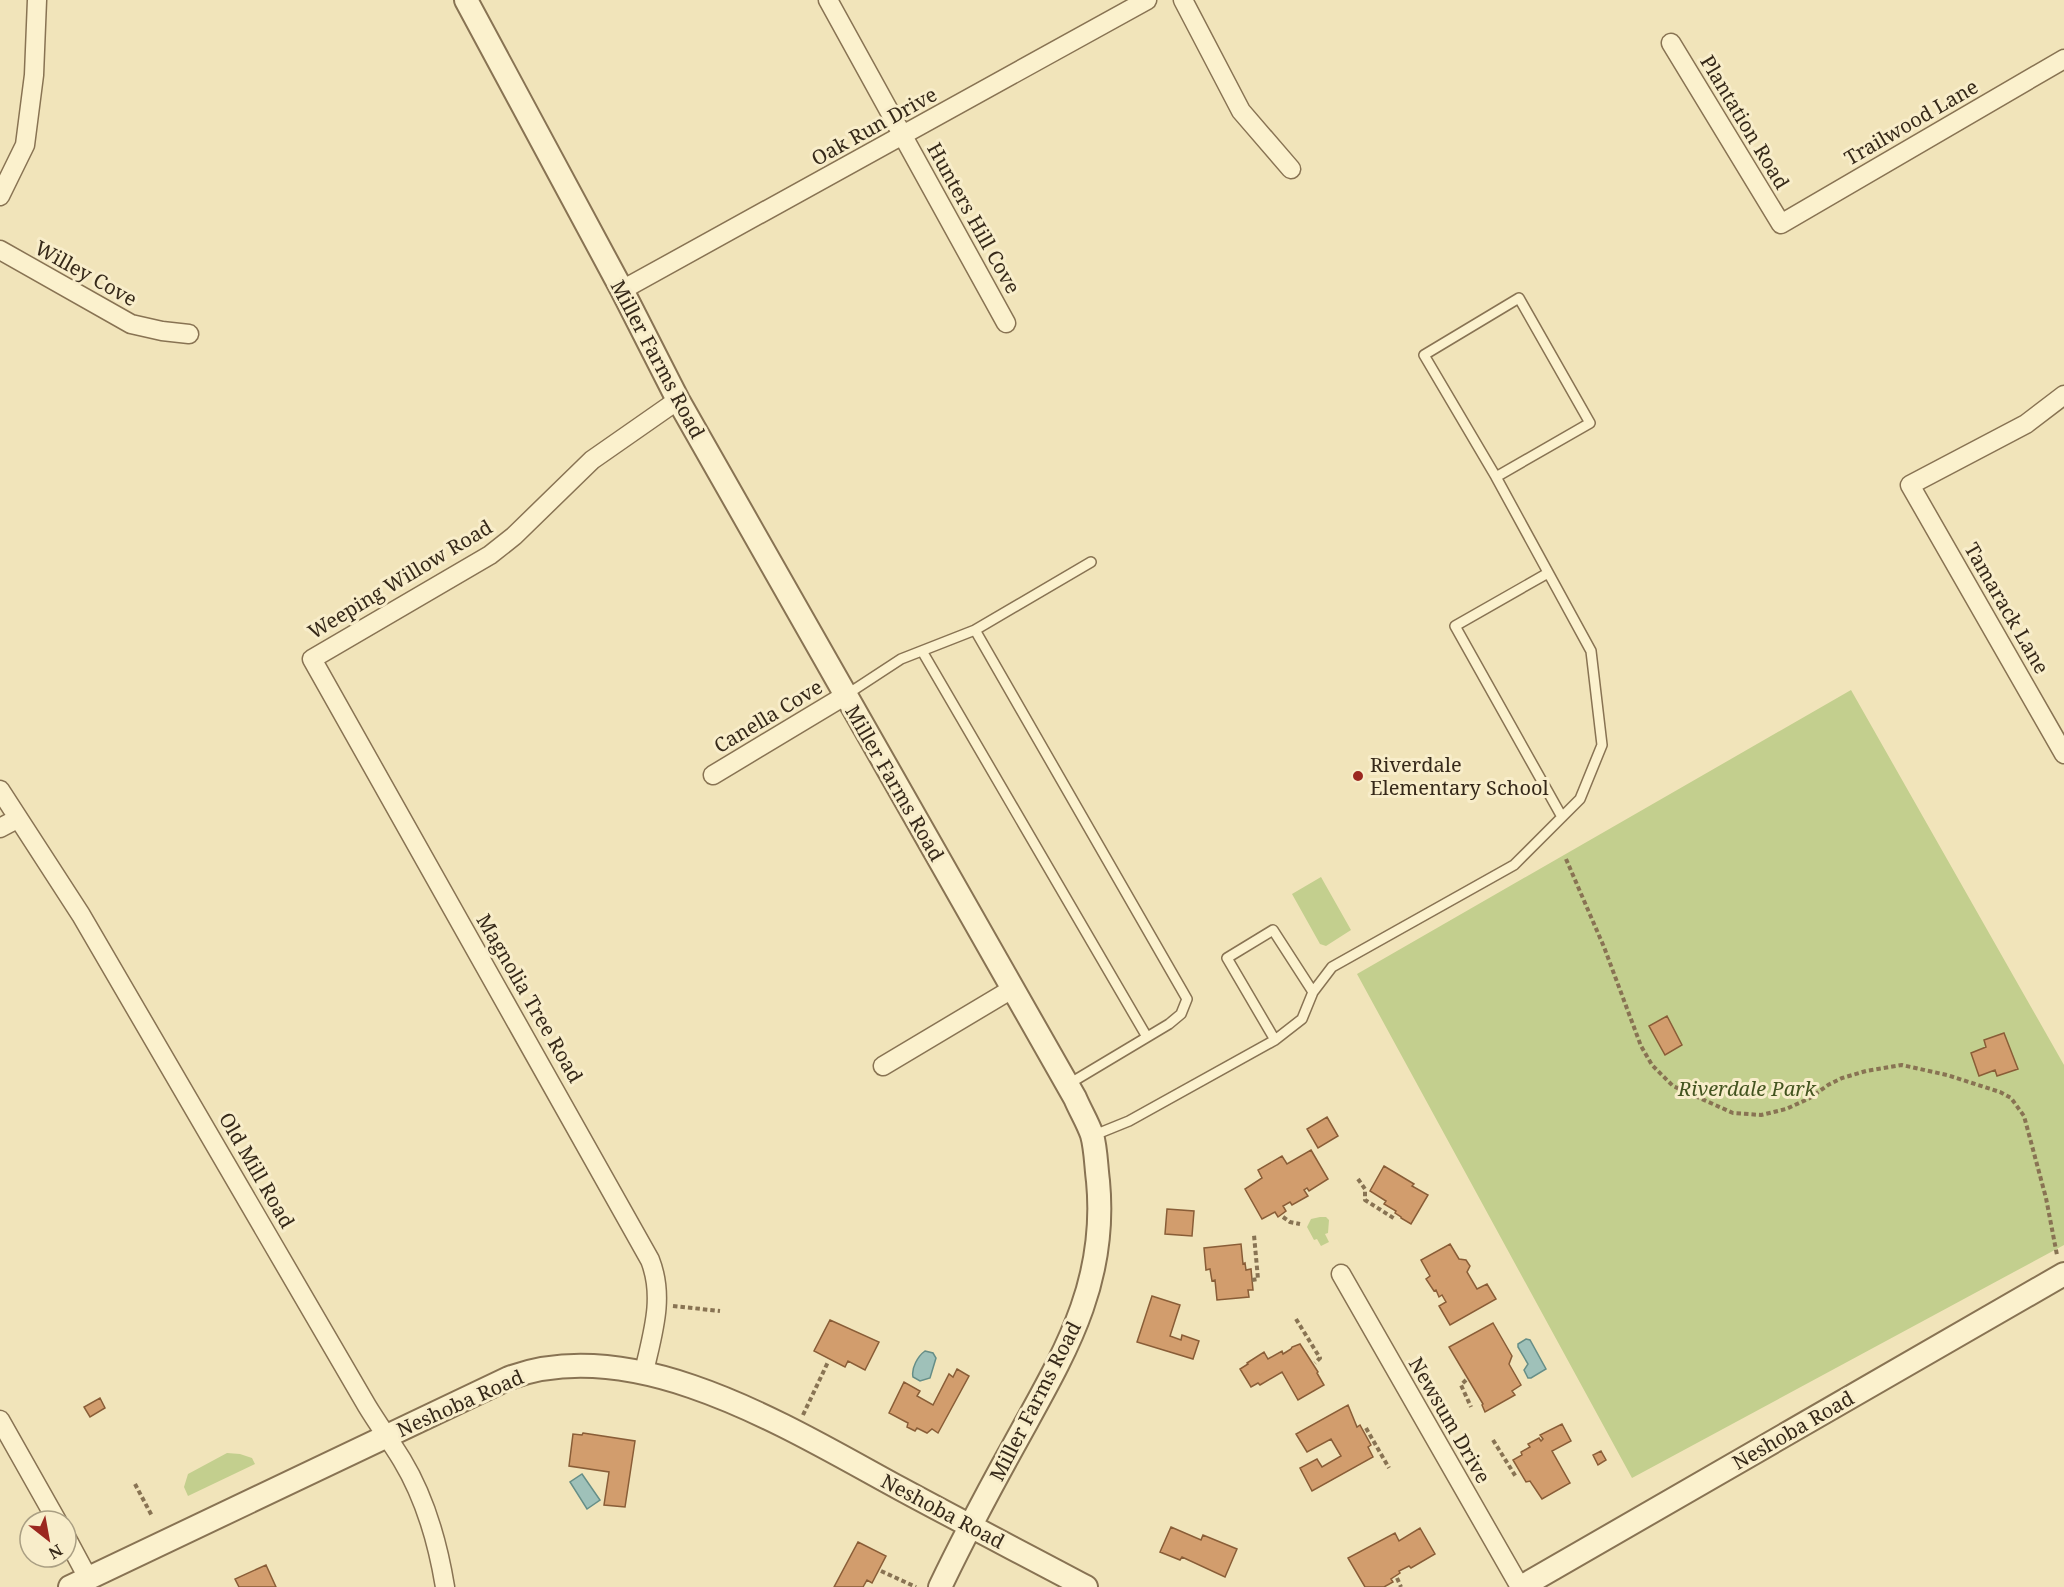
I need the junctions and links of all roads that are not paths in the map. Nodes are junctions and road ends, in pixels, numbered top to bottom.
1 (37, 0) edge
2 (466, 0) edge
3 (828, 0) edge
4 (1147, 0) edge
5 (1183, 0) edge
6 (1671, 43) dead end
7 (2064, 59) edge
8 (903, 136) junction
9 (1291, 169) dead end
10 (0, 196) edge
11 (1781, 224) joint
12 (0, 250) edge
13 (622, 290) junction
14 (1006, 323) dead end
15 (189, 334) dead end
16 (2064, 395) edge
17 (678, 400) junction
18 (1496, 477) junction
19 (1091, 562) dead end
20 (1548, 573) junction
21 (975, 630) junction
22 (922, 651) junction
23 (312, 659) joint
24 (846, 695) junction
25 (2064, 754) edge
26 (713, 775) dead end
27 (0, 790) edge
28 (1562, 817) junction
29 (17, 819) junction
30 (0, 828) edge
31 (1012, 989) junction
32 (1313, 992) junction
33 (1147, 1037) junction
34 (1275, 1040) junction
35 (883, 1066) dead end
36 (1067, 1085) junction
37 (1092, 1136) junction
38 (2061, 1266) edge
39 (1341, 1274) dead end
40 (644, 1372) junction
41 (0, 1420) edge
42 (386, 1436) junction
43 (50, 1509) edge
44 (970, 1526) junction
45 (79, 1583) edge
46 (445, 1587) edge
47 (940, 1587) edge
48 (1086, 1587) edge
49 (1521, 1587) edge

1 - 10 street
2 - 13 street, Miller Farms Road
3 - 8 street, Hunters Hill Cove
4 - 8 street, Oak Run Drive
5 - 9 street
6 - 11 street, Plantation Road
7 - 11 street, Trailwood Lane
8 - 13 street, Oak Run Drive
8 - 14 street, Hunters Hill Cove
12 - 15 street, Willey Cove
13 - 17 street, Miller Farms Road
16 - 25 street, Tamarack Lane
17 - 23 street, Weeping Willow Road
17 - 24 street, Miller Farms Road
18 - 18 lane
18 - 20 lane
19 - 21 lane
20 - 28 lane
20 - 28 lane
21 - 22 lane
21 - 33 lane
22 - 24 lane
22 - 33 lane
23 - 40 street, Magnolia Tree Road
24 - 26 street, Canella Cove
24 - 31 street, Miller Farms Road
27 - 29 street, Old Mill Road
28 - 32 lane
29 - 30 street
29 - 42 street, Old Mill Road
31 - 35 street
31 - 36 street, Miller Farms Road
32 - 34 lane
32 - 34 lane
33 - 36 lane
34 - 37 lane
36 - 37 street, Miller Farms Road
37 - 44 street, Miller Farms Road
38 - 49 street, Neshoba Road
39 - 49 street, Newsum Drive
40 - 42 street, Neshoba Road
40 - 44 street, Neshoba Road
41 - 43 street
42 - 45 street, Neshoba Road
42 - 46 street, Old Mill Road
44 - 47 street, Miller Farms Road
44 - 48 street, Neshoba Road

